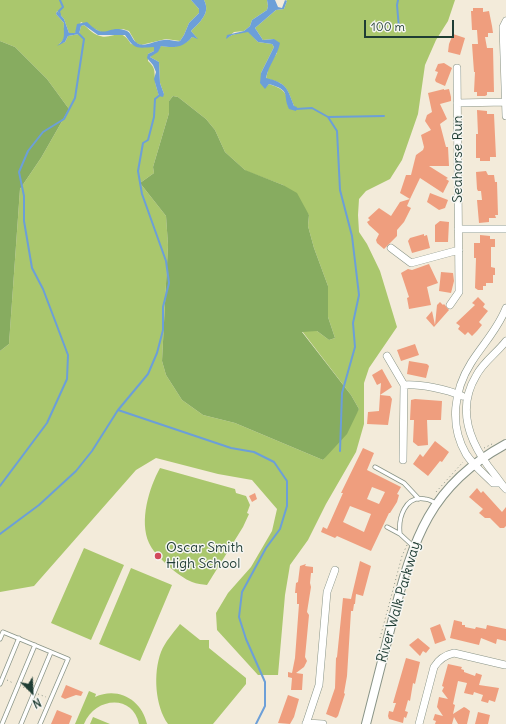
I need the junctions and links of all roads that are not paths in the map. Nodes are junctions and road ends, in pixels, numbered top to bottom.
1 (506, 21) edge
2 (457, 68) dead end
3 (506, 102) edge
4 (457, 103) junction
5 (506, 116) edge
6 (458, 229) junction
7 (506, 229) edge
8 (391, 248) dead end
9 (459, 250) junction
10 (450, 305) dead end
11 (506, 308) edge
12 (506, 341) edge
13 (387, 356) dead end
14 (404, 385) junction
15 (458, 394) junction
16 (468, 398) junction
17 (506, 444) edge
18 (481, 458) junction
19 (403, 460) dead end
20 (474, 464) junction
21 (374, 467) dead end
22 (499, 483) junction
23 (506, 489) edge
24 (419, 499) junction
25 (436, 503) junction
26 (387, 527) dead end
27 (400, 534) junction
28 (413, 546) junction
29 (335, 570) dead end
30 (19, 638) junction
31 (0, 639) edge
32 (35, 645) junction
33 (51, 652) junction
34 (505, 665) edge
35 (0, 684) edge
36 (2, 724) edge
37 (21, 724) edge
38 (40, 724) edge
39 (307, 724) edge
40 (323, 724) edge
41 (366, 724) edge
42 (420, 724) edge

1 - 3 street
2 - 4 street, Seahorse Run
3 - 4 street
3 - 5 street
4 - 6 street, Seahorse Run
6 - 7 street
6 - 9 street, Seahorse Run
8 - 9 street
9 - 10 street, Seahorse Run
11 - 15 street
12 - 16 street
13 - 14 street
14 - 15 street
14 - 19 street
15 - 16 street
15 - 20 street
16 - 18 street
17 - 18 street, River Walk Parkway
18 - 20 street, River Walk Parkway
18 - 22 street
20 - 22 street
20 - 25 street, River Walk Parkway
21 - 24 lane
22 - 23 street
24 - 25 lane
24 - 27 lane
25 - 28 street, River Walk Parkway
26 - 27 lane
27 - 28 lane
28 - 41 street, River Walk Parkway
29 - 39 street
30 - 31 lane
30 - 32 lane
30 - 35 lane
32 - 33 lane
32 - 36 lane
33 - 37 lane
33 - 38 lane
34 - 42 street
39 - 40 street

